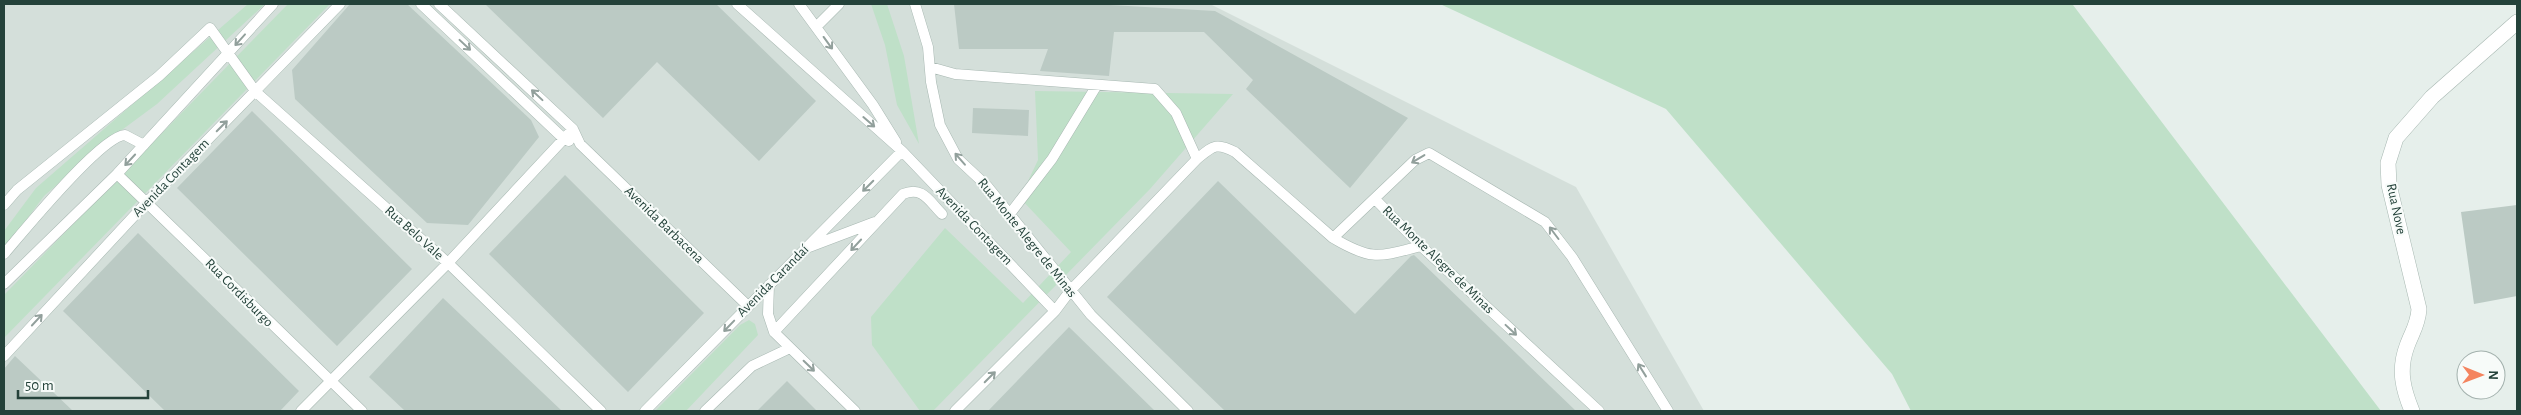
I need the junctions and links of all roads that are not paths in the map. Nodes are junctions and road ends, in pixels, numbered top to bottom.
1 (273, 4) edge
2 (340, 4) edge
3 (421, 4) edge
4 (439, 4) edge
5 (737, 4) edge
6 (799, 4) edge
7 (839, 4) edge
8 (915, 4) edge
9 (2517, 22) edge
10 (816, 27) junction
11 (228, 54) junction
12 (930, 67) junction
13 (1097, 85) junction
14 (256, 92) junction
15 (573, 129) junction
16 (564, 139) junction
17 (580, 144) junction
18 (144, 145) junction
19 (902, 151) junction
20 (1197, 159) junction
21 (117, 174) junction
22 (1375, 200) junction
23 (147, 202) junction
24 (4, 205) edge
25 (942, 214) dead end
26 (1009, 216) junction
27 (878, 220) junction
28 (1333, 238) junction
29 (1421, 246) junction
30 (806, 248) junction
31 (4, 254) edge
32 (448, 263) junction
33 (4, 284) edge
34 (769, 285) junction
35 (1070, 291) junction
36 (748, 306) junction
37 (1056, 311) junction
38 (774, 332) junction
39 (790, 348) junction
40 (4, 356) edge
41 (330, 382) junction
42 (301, 411) edge
43 (362, 411) edge
44 (601, 411) edge
45 (646, 411) edge
46 (705, 411) edge
47 (854, 411) edge
48 (955, 411) edge
49 (1188, 411) edge
50 (1598, 411) edge
51 (1668, 411) edge
52 (2412, 411) edge

1 -> 11 lane
2 - 14 lane, Avenida Contagem
3 -> 16 lane, Avenida Barbacena
15 -> 4 lane, Avenida Barbacena
5 -> 19 lane, Avenida Contagem
6 - 10 lane
7 - 10 lane
8 - 12 lane, Rua Monte Alegre de Minas
9 - 52 street, Rua Nove
10 -> 19 lane
11 - 14 lane, Rua Belo Vale
11 - 18 lane
11 - 24 lane, Rua Belo Vale
12 - 13 lane
26 -> 12 lane, Rua Monte Alegre de Minas
13 - 20 lane
13 - 26 lane
23 -> 14 lane, Avenida Contagem
14 - 32 lane, Rua Belo Vale
15 - 16 lane
15 - 17 lane, Avenida Barbacena
16 - 17 lane, Avenida Barbacena
16 - 32 lane
17 - 36 lane, Avenida Barbacena
18 -> 21 lane
18 - 31 lane
19 -> 30 lane, Avenida Carandaí
19 - 37 lane, Avenida Contagem
20 - 28 lane
20 - 35 lane
21 - 23 lane, Rua Cordisburgo
21 - 33 lane
22 - 28 lane
22 - 29 lane, Rua Monte Alegre de Minas
51 -> 22 lane, Rua Monte Alegre de Minas
40 -> 23 lane, Avenida Contagem
23 - 41 lane, Rua Cordisburgo
25 - 27 lane
26 - 35 lane, Rua Monte Alegre de Minas
27 - 30 lane
27 -> 38 lane
28 - 29 lane
29 -> 50 lane, Rua Monte Alegre de Minas
30 - 34 lane, Avenida Carandaí
32 - 41 lane
32 - 44 lane, Rua Belo Vale
34 - 36 lane, Avenida Carandaí
34 - 38 lane
35 - 37 lane
35 - 49 lane, Rua Monte Alegre de Minas
36 -> 45 lane, Avenida Carandaí
48 -> 37 lane
38 - 39 lane
39 - 46 lane
39 -> 47 lane
41 - 42 lane
41 - 43 lane, Rua Cordisburgo

